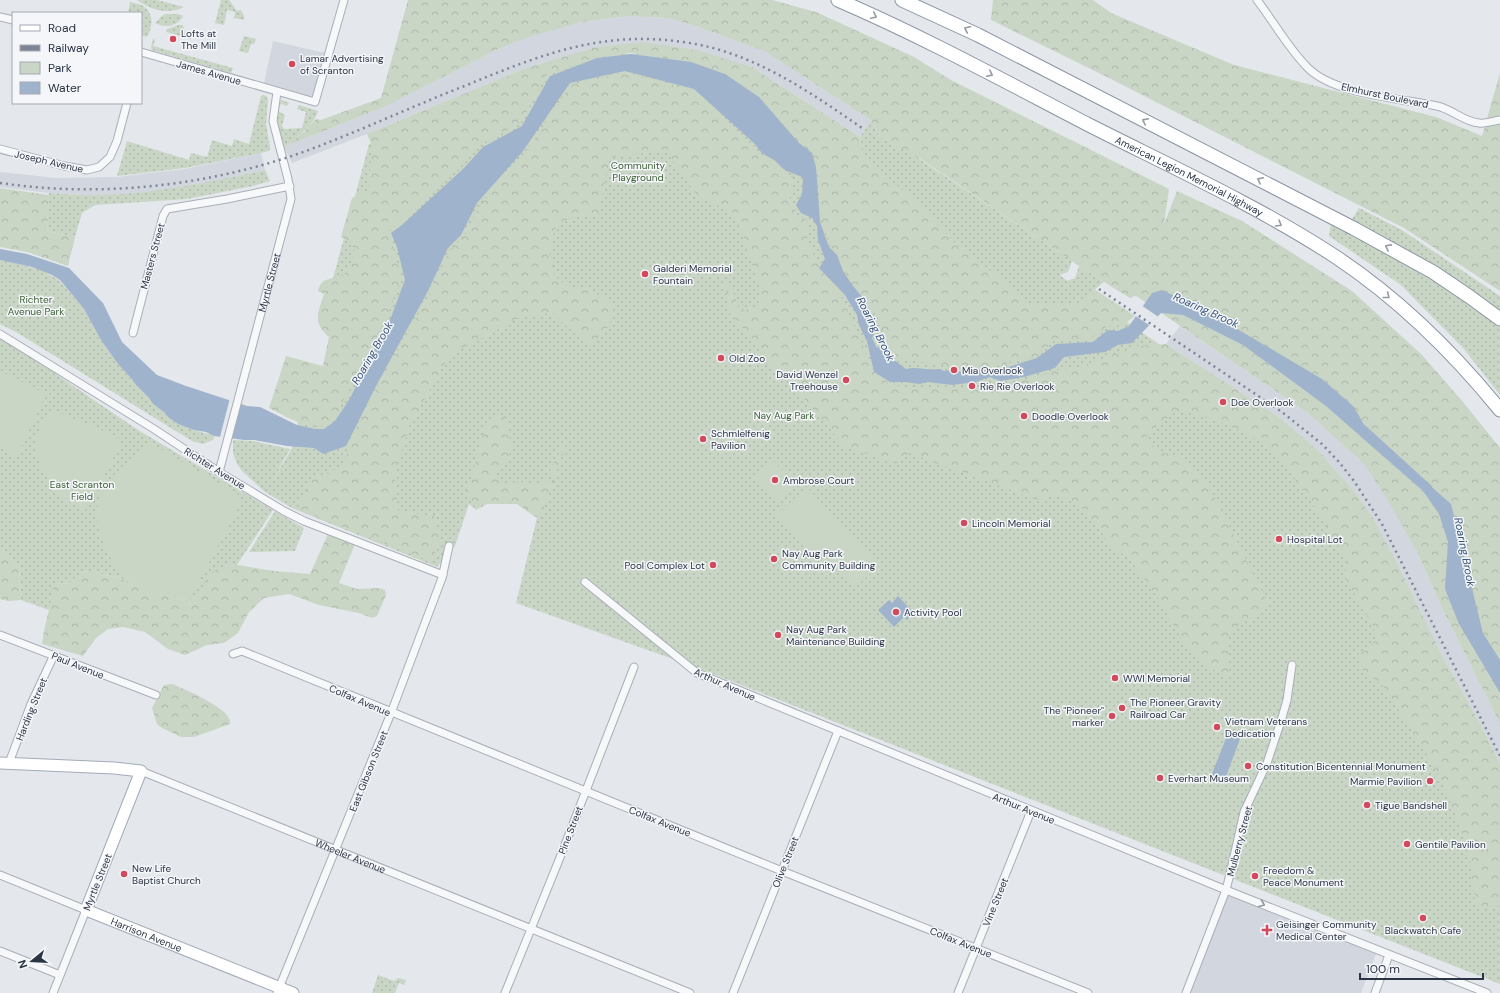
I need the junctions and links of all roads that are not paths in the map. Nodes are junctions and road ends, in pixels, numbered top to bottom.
1 (344, 0) edge
2 (838, 0) edge
3 (902, 0) edge
4 (1257, 0) edge
5 (0, 17) edge
6 (12, 20) edge
7 (142, 52) edge
8 (277, 92) junction
9 (127, 104) edge
10 (1500, 120) edge
11 (0, 149) edge
12 (290, 186) junction
13 (1446, 281) junction
14 (1500, 309) edge
15 (1500, 319) edge
16 (132, 332) dead end
17 (0, 334) edge
18 (1500, 410) edge
19 (219, 472) junction
20 (449, 546) dead end
21 (443, 575) junction
22 (585, 582) dead end
23 (0, 635) edge
24 (233, 654) dead end
25 (54, 655) junction
26 (1292, 665) dead end
27 (634, 667) dead end
28 (156, 695) dead end
29 (391, 713) junction
30 (838, 731) junction
31 (4, 763) edge
32 (141, 771) junction
33 (586, 790) junction
34 (1031, 811) junction
35 (336, 850) junction
36 (782, 871) junction
37 (0, 875) edge
38 (1226, 890) junction
39 (86, 910) junction
40 (530, 929) junction
41 (976, 948) junction
42 (0, 951) edge
43 (1389, 955) junction
44 (60, 975) junction
45 (278, 990) edge
46 (52, 993) edge
47 (293, 993) edge
48 (505, 993) edge
49 (690, 993) edge
50 (733, 993) edge
51 (958, 993) edge
52 (1088, 993) edge
53 (1186, 993) edge
54 (1375, 993) edge
55 (1487, 993) edge

1 - 8 street, James Avenue
2 -> 18 highway, American Legion Memorial Highway
13 -> 3 highway
4 - 10 street, Elmhurst Boulevard
5 - 6 street
7 - 8 street, James Avenue
8 - 12 street, Myrtle Street
9 - 11 street, Joseph Avenue
12 - 16 street, Masters Street
12 - 19 street, Myrtle Street
13 - 14 highway
13 - 15 highway
17 - 19 street, Richter Avenue
19 - 21 street, Richter Avenue
20 - 21 street, East Gibson Street
21 - 29 street, East Gibson Street
22 - 30 street, Arthur Avenue
23 - 25 street, Paul Avenue
24 - 29 street, Colfax Avenue
25 - 28 street, Paul Avenue
25 - 31 street, Harding Street
26 - 38 street, Mulberry Street
27 - 33 street, Pine Street
29 - 33 street, Colfax Avenue
29 - 35 street, East Gibson Street
30 - 34 street, Arthur Avenue
30 - 36 street, Olive Street
31 - 32 main road, Wheeler Avenue
32 - 35 street, Wheeler Avenue
32 - 39 main road, Myrtle Street
33 - 36 street, Colfax Avenue
33 - 40 street, Pine Street
34 - 38 street, Arthur Avenue
34 - 41 street, Vine Street
35 - 40 street, Wheeler Avenue
35 - 45 street, East Gibson Street
36 - 41 street, Colfax Avenue
36 - 50 street, Olive Street
37 - 39 street, Harrison Avenue
38 -> 43 street, Arthur Avenue
38 - 53 street, Mulberry Street
39 - 44 street, Myrtle Street
39 - 45 main road, Harrison Avenue
40 - 48 street, Pine Street
40 - 49 street, Wheeler Avenue
41 - 51 street, Vine Street
41 - 52 street, Colfax Avenue
42 - 44 street
43 - 54 street
43 - 55 street, Arthur Avenue
44 - 46 street, Myrtle Street
45 - 47 main road, Harrison Avenue

